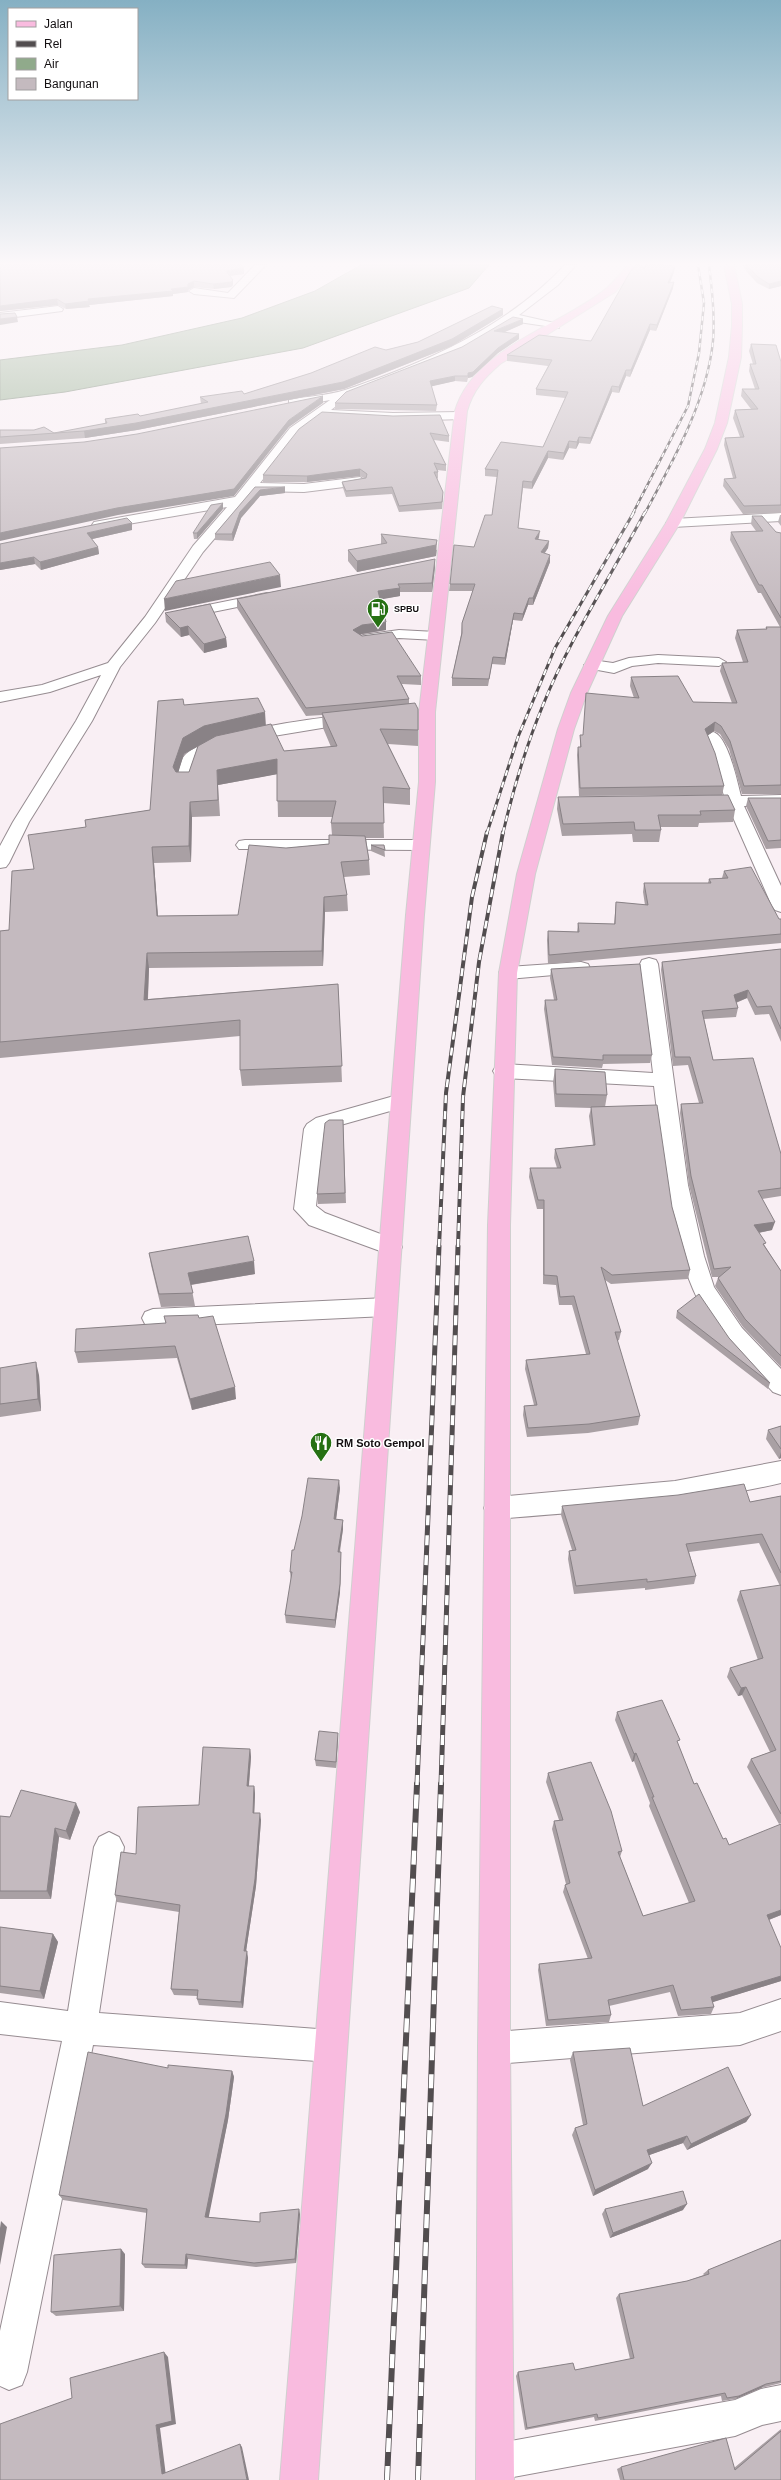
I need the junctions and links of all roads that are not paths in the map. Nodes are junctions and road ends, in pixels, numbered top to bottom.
1 (378, 381) edge
2 (475, 381) edge
3 (731, 381) edge
4 (348, 393) junction
5 (284, 405) edge
6 (318, 413) junction
7 (460, 416) junction
8 (360, 481) edge
9 (251, 487) junction
10 (237, 501) junction
11 (781, 517) edge
12 (765, 518) junction
13 (673, 523) junction
14 (89, 527) edge
15 (777, 532) edge
16 (279, 594) edge
17 (150, 620) junction
18 (436, 636) junction
19 (362, 640) edge
20 (719, 662) dead end
21 (592, 665) junction
22 (113, 666) junction
23 (0, 697) edge
24 (365, 718) edge
25 (713, 737) dead end
26 (184, 783) edge
27 (781, 800) edge
28 (687, 802) edge
29 (734, 802) junction
30 (245, 845) dead end
31 (420, 845) junction
32 (0, 863) edge
33 (781, 906) edge
34 (649, 963) dead end
35 (602, 967) edge
36 (508, 973) junction
37 (503, 1071) junction
38 (662, 1080) junction
39 (401, 1101) junction
40 (391, 1247) junction
41 (386, 1308) junction
42 (153, 1318) dead end
43 (781, 1385) edge
44 (781, 1472) edge
45 (497, 1508) junction
46 (109, 1847) dead end
47 (781, 2015) edge
48 (0, 2018) edge
49 (81, 2028) junction
50 (331, 2046) junction
51 (494, 2048) junction
52 (9, 2372) dead end
53 (781, 2403) edge
54 (495, 2471) edge
55 (299, 2480) edge

1 - 4 street
2 - 7 main road
3 - 13 main road
4 - 5 street
4 - 6 street
6 - 7 street
6 - 9 street
7 - 18 main road
8 - 9 street
9 - 10 street
10 - 14 street
10 - 17 street
11 - 12 street
12 - 13 street
12 - 15 street
13 - 21 main road
16 - 17 street
17 - 22 street
18 - 19 street
18 - 31 main road
20 - 21 street
21 - 36 main road
22 - 23 street
22 - 32 street
24 - 26 street
25 - 29 street
27 - 29 street
28 - 29 street
29 - 33 street
30 - 31 street
31 - 39 main road
34 - 38 street
35 - 36 street
36 - 37 main road
37 - 38 street
37 - 45 main road
38 - 43 street
39 - 40 main road
39 - 40 street
40 - 41 main road
41 - 42 street
41 - 50 main road
44 - 45 street
45 - 51 main road
46 - 49 street
47 - 51 street
48 - 49 street
49 - 50 street
49 - 52 street
50 - 55 main road
51 - 54 main road
53 - 54 street

